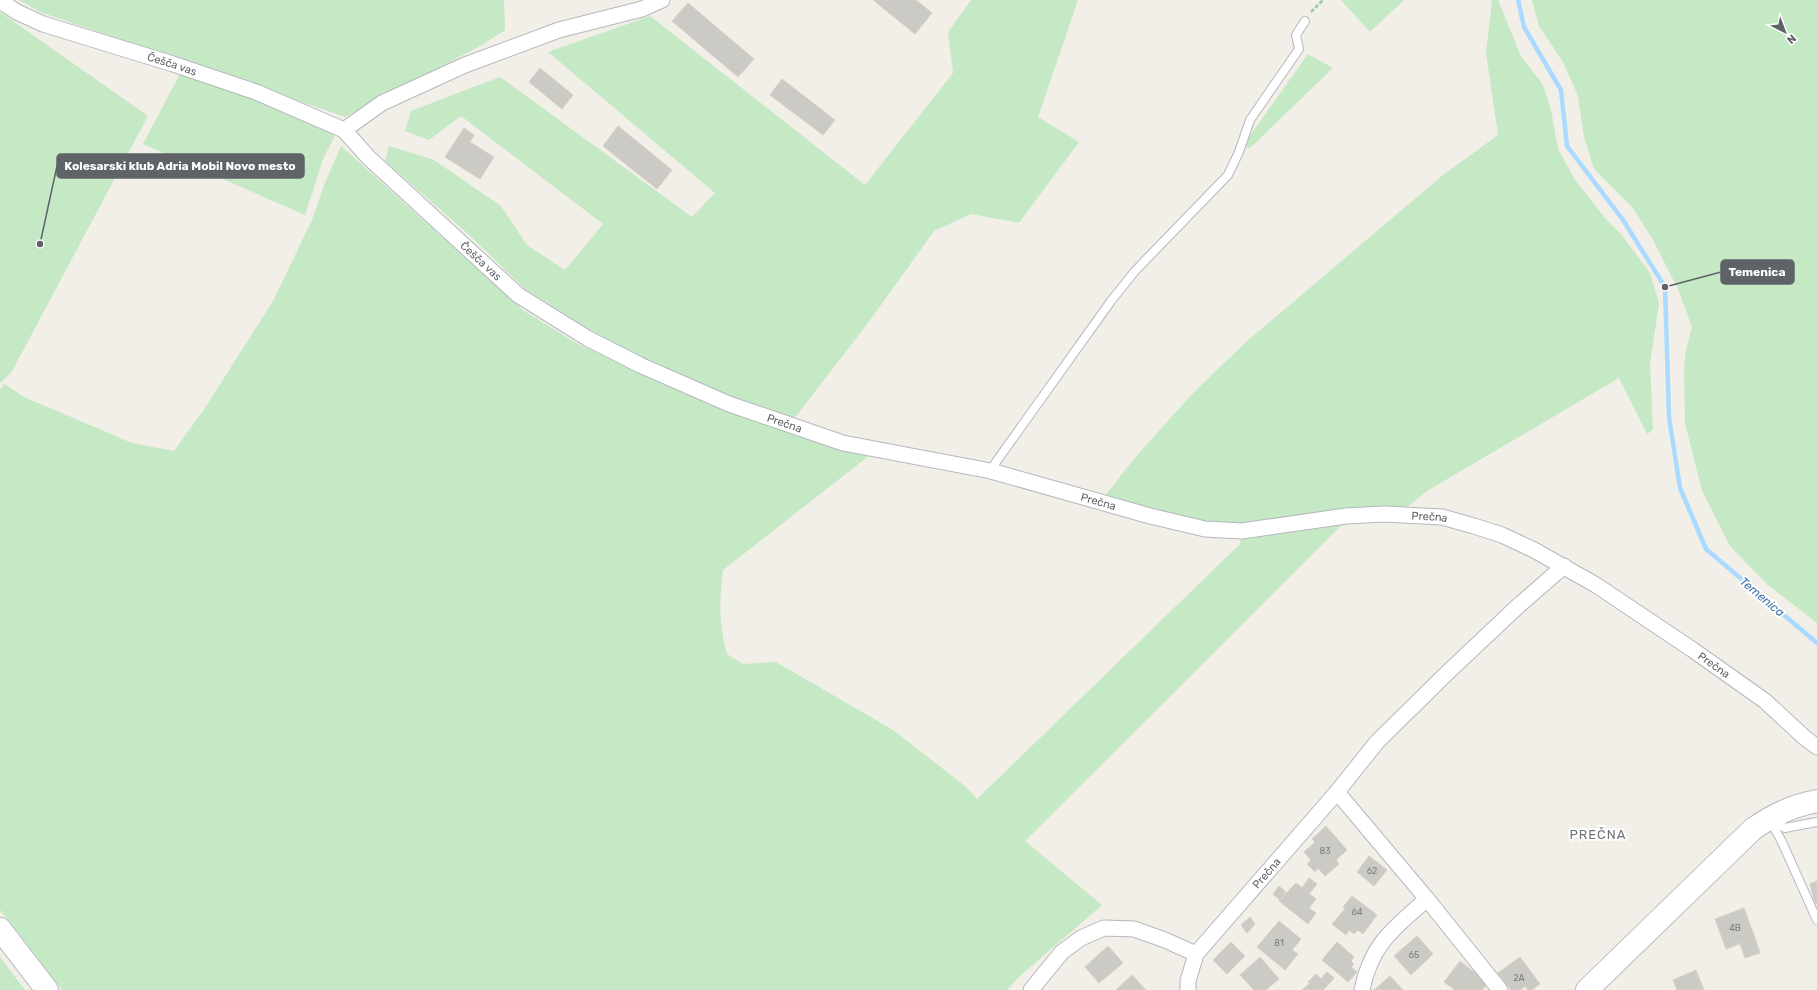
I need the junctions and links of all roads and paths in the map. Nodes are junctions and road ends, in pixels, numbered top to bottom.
1 (662, 0) edge
2 (1323, 0) edge
3 (0, 1) edge
4 (1305, 21) joint
5 (344, 130) junction
6 (640, 365) joint
7 (991, 471) junction
8 (1564, 566) junction
9 (1817, 747) edge
10 (1337, 792) junction
11 (1817, 801) edge
12 (1768, 819) junction
13 (1817, 822) edge
14 (1427, 899) junction
15 (1817, 920) edge
16 (0, 929) edge
17 (1196, 954) junction
18 (47, 990) edge
19 (1031, 990) edge
20 (1188, 990) edge
21 (1362, 990) edge
22 (1500, 990) edge
23 (1587, 990) edge

1 - 5 street
2 - 4 path
3 - 5 street, Češča vas
4 - 7 lane
5 - 6 street, Češča vas
6 - 7 street, Prečna
7 - 8 street, Prečna
8 - 9 street, Prečna
8 - 10 street, Prečna
10 - 14 street
10 - 17 street, Prečna
11 - 12 street
12 - 13 lane
12 - 15 lane
12 - 23 street
14 - 21 street
14 - 22 street
16 - 18 street
17 - 19 street
17 - 20 street, Prečna

